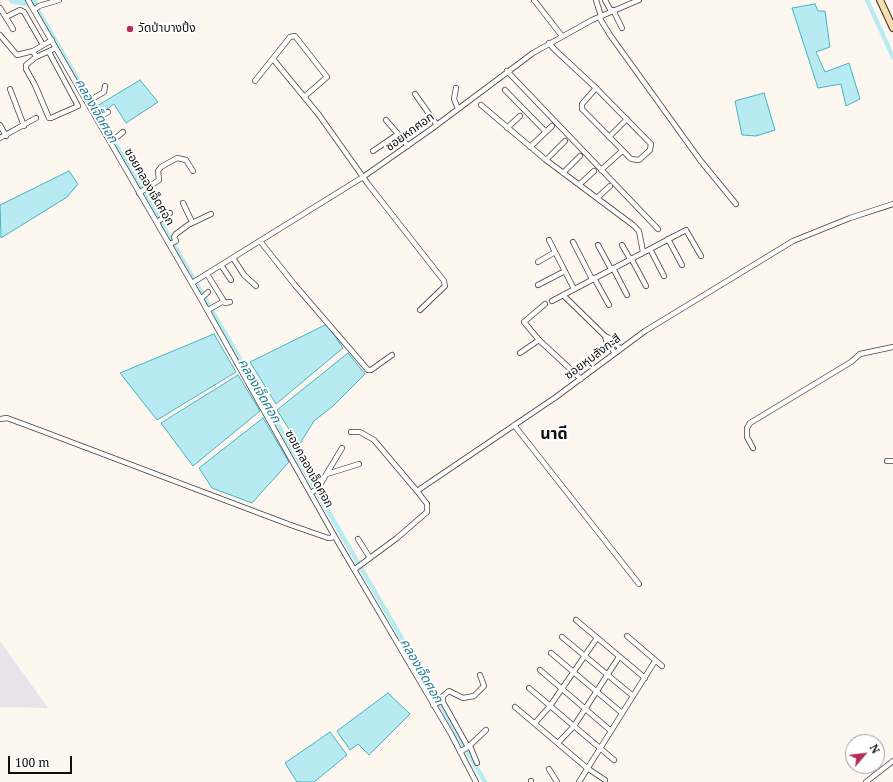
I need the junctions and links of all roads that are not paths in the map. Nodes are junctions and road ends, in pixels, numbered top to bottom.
1 (28, 0) edge
2 (59, 0) edge
3 (534, 0) edge
4 (596, 0) edge
5 (605, 0) edge
6 (639, 0) edge
7 (880, 0) edge
8 (0, 8) edge
9 (36, 8) junction
10 (613, 11) junction
11 (6, 17) junction
12 (601, 19) junction
13 (622, 28) dead end
14 (893, 28) edge
15 (13, 29) dead end
16 (0, 35) edge
17 (562, 36) junction
18 (52, 40) junction
19 (43, 45) junction
20 (552, 46) junction
21 (56, 48) junction
22 (33, 51) junction
23 (49, 52) junction
24 (36, 56) junction
25 (273, 59) junction
26 (510, 74) junction
27 (255, 81) dead end
28 (105, 86) dead end
29 (10, 88) dead end
30 (456, 88) dead end
31 (596, 88) junction
32 (505, 90) dead end
33 (415, 94) dead end
34 (304, 97) junction
35 (88, 101) junction
36 (481, 105) dead end
37 (458, 109) junction
38 (108, 112) dead end
39 (520, 116) dead end
40 (36, 118) dead end
41 (100, 118) junction
42 (627, 119) junction
43 (386, 120) dead end
44 (0, 125) edge
45 (437, 125) junction
46 (24, 126) junction
47 (552, 126) dead end
48 (507, 128) junction
49 (123, 132) dead end
50 (546, 132) junction
51 (398, 134) junction
52 (6, 136) junction
53 (609, 137) junction
54 (0, 138) edge
55 (111, 141) junction
56 (565, 141) dead end
57 (408, 146) junction
58 (530, 147) junction
59 (373, 151) dead end
60 (622, 151) junction
61 (580, 156) dead end
62 (546, 160) junction
63 (601, 170) junction
64 (193, 171) dead end
65 (594, 171) dead end
66 (563, 173) junction
67 (366, 180) junction
68 (580, 184) junction
69 (610, 186) dead end
70 (141, 192) junction
71 (597, 198) junction
72 (183, 203) dead end
73 (736, 204) dead end
74 (893, 204) edge
75 (170, 213) dead end
76 (211, 214) dead end
77 (157, 222) junction
78 (192, 222) junction
79 (658, 229) dead end
80 (668, 239) junction
81 (549, 240) dead end
82 (260, 241) junction
83 (573, 242) dead end
84 (172, 243) junction
85 (598, 245) dead end
86 (622, 245) dead end
87 (650, 249) junction
88 (555, 252) junction
89 (643, 252) junction
90 (701, 256) dead end
91 (631, 259) junction
92 (235, 261) junction
93 (538, 262) dead end
94 (682, 265) dead end
95 (223, 268) junction
96 (612, 269) junction
97 (565, 271) junction
98 (664, 276) dead end
99 (209, 277) junction
100 (593, 278) junction
101 (231, 280) dead end
102 (192, 283) junction
103 (538, 285) dead end
104 (256, 286) dead end
105 (646, 286) dead end
106 (574, 289) junction
107 (563, 295) junction
108 (627, 295) dead end
109 (224, 301) junction
110 (552, 301) dead end
111 (230, 302) dead end
112 (545, 304) dead end
113 (609, 305) dead end
114 (210, 309) junction
115 (420, 310) dead end
116 (539, 340) junction
117 (610, 343) junction
118 (893, 347) edge
119 (621, 349) junction
120 (520, 353) dead end
121 (615, 353) junction
122 (392, 355) dead end
123 (581, 379) junction
124 (0, 419) edge
125 (516, 427) junction
126 (351, 432) dead end
127 (342, 448) dead end
128 (753, 448) dead end
129 (887, 461) dead end
130 (893, 461) edge
131 (359, 464) dead end
132 (326, 474) junction
133 (417, 491) junction
134 (313, 492) junction
135 (335, 537) junction
136 (358, 539) dead end
137 (370, 558) junction
138 (357, 567) junction
139 (639, 584) dead end
140 (576, 620) dead end
141 (627, 636) dead end
142 (562, 637) dead end
143 (597, 638) junction
144 (551, 653) dead end
145 (584, 656) junction
146 (619, 657) junction
147 (656, 661) junction
148 (662, 666) dead end
149 (540, 670) dead end
150 (574, 672) junction
151 (480, 675) dead end
152 (608, 676) junction
153 (645, 678) junction
154 (529, 688) dead end
155 (562, 689) junction
156 (597, 691) junction
157 (633, 696) junction
158 (442, 700) junction
159 (434, 705) junction
160 (550, 706) junction
161 (515, 707) dead end
162 (585, 708) junction
163 (622, 713) junction
164 (535, 724) junction
165 (574, 726) junction
166 (486, 730) dead end
167 (611, 731) junction
168 (558, 744) junction
169 (600, 748) junction
170 (466, 749) junction
171 (614, 760) dead end
172 (893, 761) edge
173 (477, 762) dead end
174 (587, 768) junction
175 (549, 769) dead end
176 (605, 780) dead end
177 (476, 782) edge
178 (557, 782) edge
179 (579, 782) edge
180 (866, 782) edge

1 - 9 street, ซอยคลองเจ็ดศอก
2 - 9 street
3 - 17 street
4 - 12 street
5 - 10 street
6 - 10 street, ซอยหกศอก
7 - 14 street
8 - 11 street
9 - 18 street, ซอยคลองเจ็ดศอก
10 - 12 street, ซอยหกศอก
10 - 13 street
11 - 15 street
11 - 19 street
12 - 17 street, ซอยหกศอก
12 - 73 street
16 - 22 street
17 - 20 street, ซอยหกศอก
18 - 19 street
18 - 21 street, ซอยคลองเจ็ดศอก
19 - 22 street
20 - 26 street, ซอยหกศอก
20 - 31 street
21 - 23 street
21 - 35 street, ซอยคลองเจ็ดศอก
22 - 24 street
23 - 24 street
23 - 24 street
25 - 27 street
25 - 34 street
25 - 34 street
26 - 37 street, ซอยหกศอก
26 - 63 street
28 - 35 street
29 - 46 street
30 - 37 street
31 - 42 street
31 - 53 street
32 - 50 street
33 - 45 street
34 - 67 street
35 - 41 street, ซอยคลองเจ็ดศอก
36 - 48 street
37 - 45 street, ซอยหกศอก
38 - 41 street
39 - 48 street
40 - 46 street
41 - 55 street, ซอยคลองเจ็ดศอก
42 - 53 street
42 - 60 street
43 - 51 street
44 - 52 street
45 - 57 street, ซอยหกศอก
46 - 52 street
47 - 50 street
48 - 58 street
49 - 55 street
50 - 58 street
51 - 57 street
51 - 59 street
52 - 54 street
53 - 60 street
55 - 70 street, ซอยคลองเจ็ดศอก
56 - 62 street
57 - 67 street, ซอยหกศอก
58 - 62 street
60 - 63 street
61 - 66 street
62 - 66 street
63 - 79 street
64 - 70 street
65 - 68 street
66 - 68 street
67 - 82 street, ซอยหกศอก
67 - 115 street
68 - 71 street
69 - 71 street
70 - 77 street, ซอยคลองเจ็ดศอก
71 - 89 street
72 - 78 street
74 - 119 street, ซอยหุบสังกะสี
75 - 77 street
76 - 78 street
77 - 84 street, ซอยคลองเจ็ดศอก
78 - 84 street
80 - 87 street
80 - 90 street
80 - 94 street
81 - 88 street
82 - 92 street, ซอยหกศอก
82 - 122 street
83 - 100 street
84 - 102 street, ซอยคลองเจ็ดศอก
85 - 96 street
86 - 91 street
87 - 89 street
87 - 98 street
88 - 93 street
88 - 97 street
89 - 91 street
91 - 96 street
91 - 105 street
92 - 95 street, ซอยหกศอก
92 - 104 street
95 - 99 street, ซอยหกศอก
95 - 101 street
96 - 100 street
96 - 108 street
97 - 103 street
97 - 106 street
99 - 102 street, ซอยหกศอก
99 - 109 street
100 - 106 street
100 - 113 street
102 - 114 street, ซอยคลองเจ็ดศอก
106 - 107 street
107 - 110 street
107 - 117 street
109 - 111 street
109 - 114 street
112 - 116 street
114 - 134 street, ซอยคลองเจ็ดศอก
116 - 120 street
116 - 123 street
117 - 119 street
117 - 121 street
118 - 128 street
119 - 121 street, ซอยหุบสังกะสี
121 - 123 street, ซอยหุบสังกะสี
123 - 125 street, ซอยหุบสังกะสี
124 - 135 street
125 - 133 street, ซอยหุบสังกะสี
125 - 139 street
126 - 133 street
127 - 132 street
129 - 130 street
131 - 132 street
132 - 134 street
133 - 137 street
134 - 135 street, ซอยคลองเจ็ดศอก
135 - 138 street, ซอยคลองเจ็ดศอก
136 - 137 street
137 - 138 street
138 - 159 street, ซอยคลองเจ็ดศอก
140 - 143 street
141 - 147 street
142 - 145 street
143 - 145 street
143 - 146 street
144 - 150 street
145 - 150 street
145 - 152 street
146 - 152 street
146 - 153 street
147 - 148 street
147 - 153 street
149 - 155 street
150 - 155 street
150 - 156 street
151 - 158 street
152 - 156 street
152 - 157 street
153 - 157 street
154 - 160 street
155 - 160 street
155 - 162 street
156 - 162 street
156 - 163 street
157 - 163 street
158 - 159 street
158 - 170 street
159 - 170 street, ซอยคลองเจ็ดศอก
160 - 164 street
160 - 165 street
161 - 164 street
162 - 165 street
162 - 167 street
163 - 167 street
164 - 168 street
165 - 168 street
165 - 169 street
166 - 170 street
167 - 169 street
168 - 174 street
169 - 171 street
169 - 174 street
170 - 173 street
170 - 177 street, ซอยคลองเจ็ดศอก
172 - 180 street
174 - 176 street
174 - 179 street
175 - 178 street

